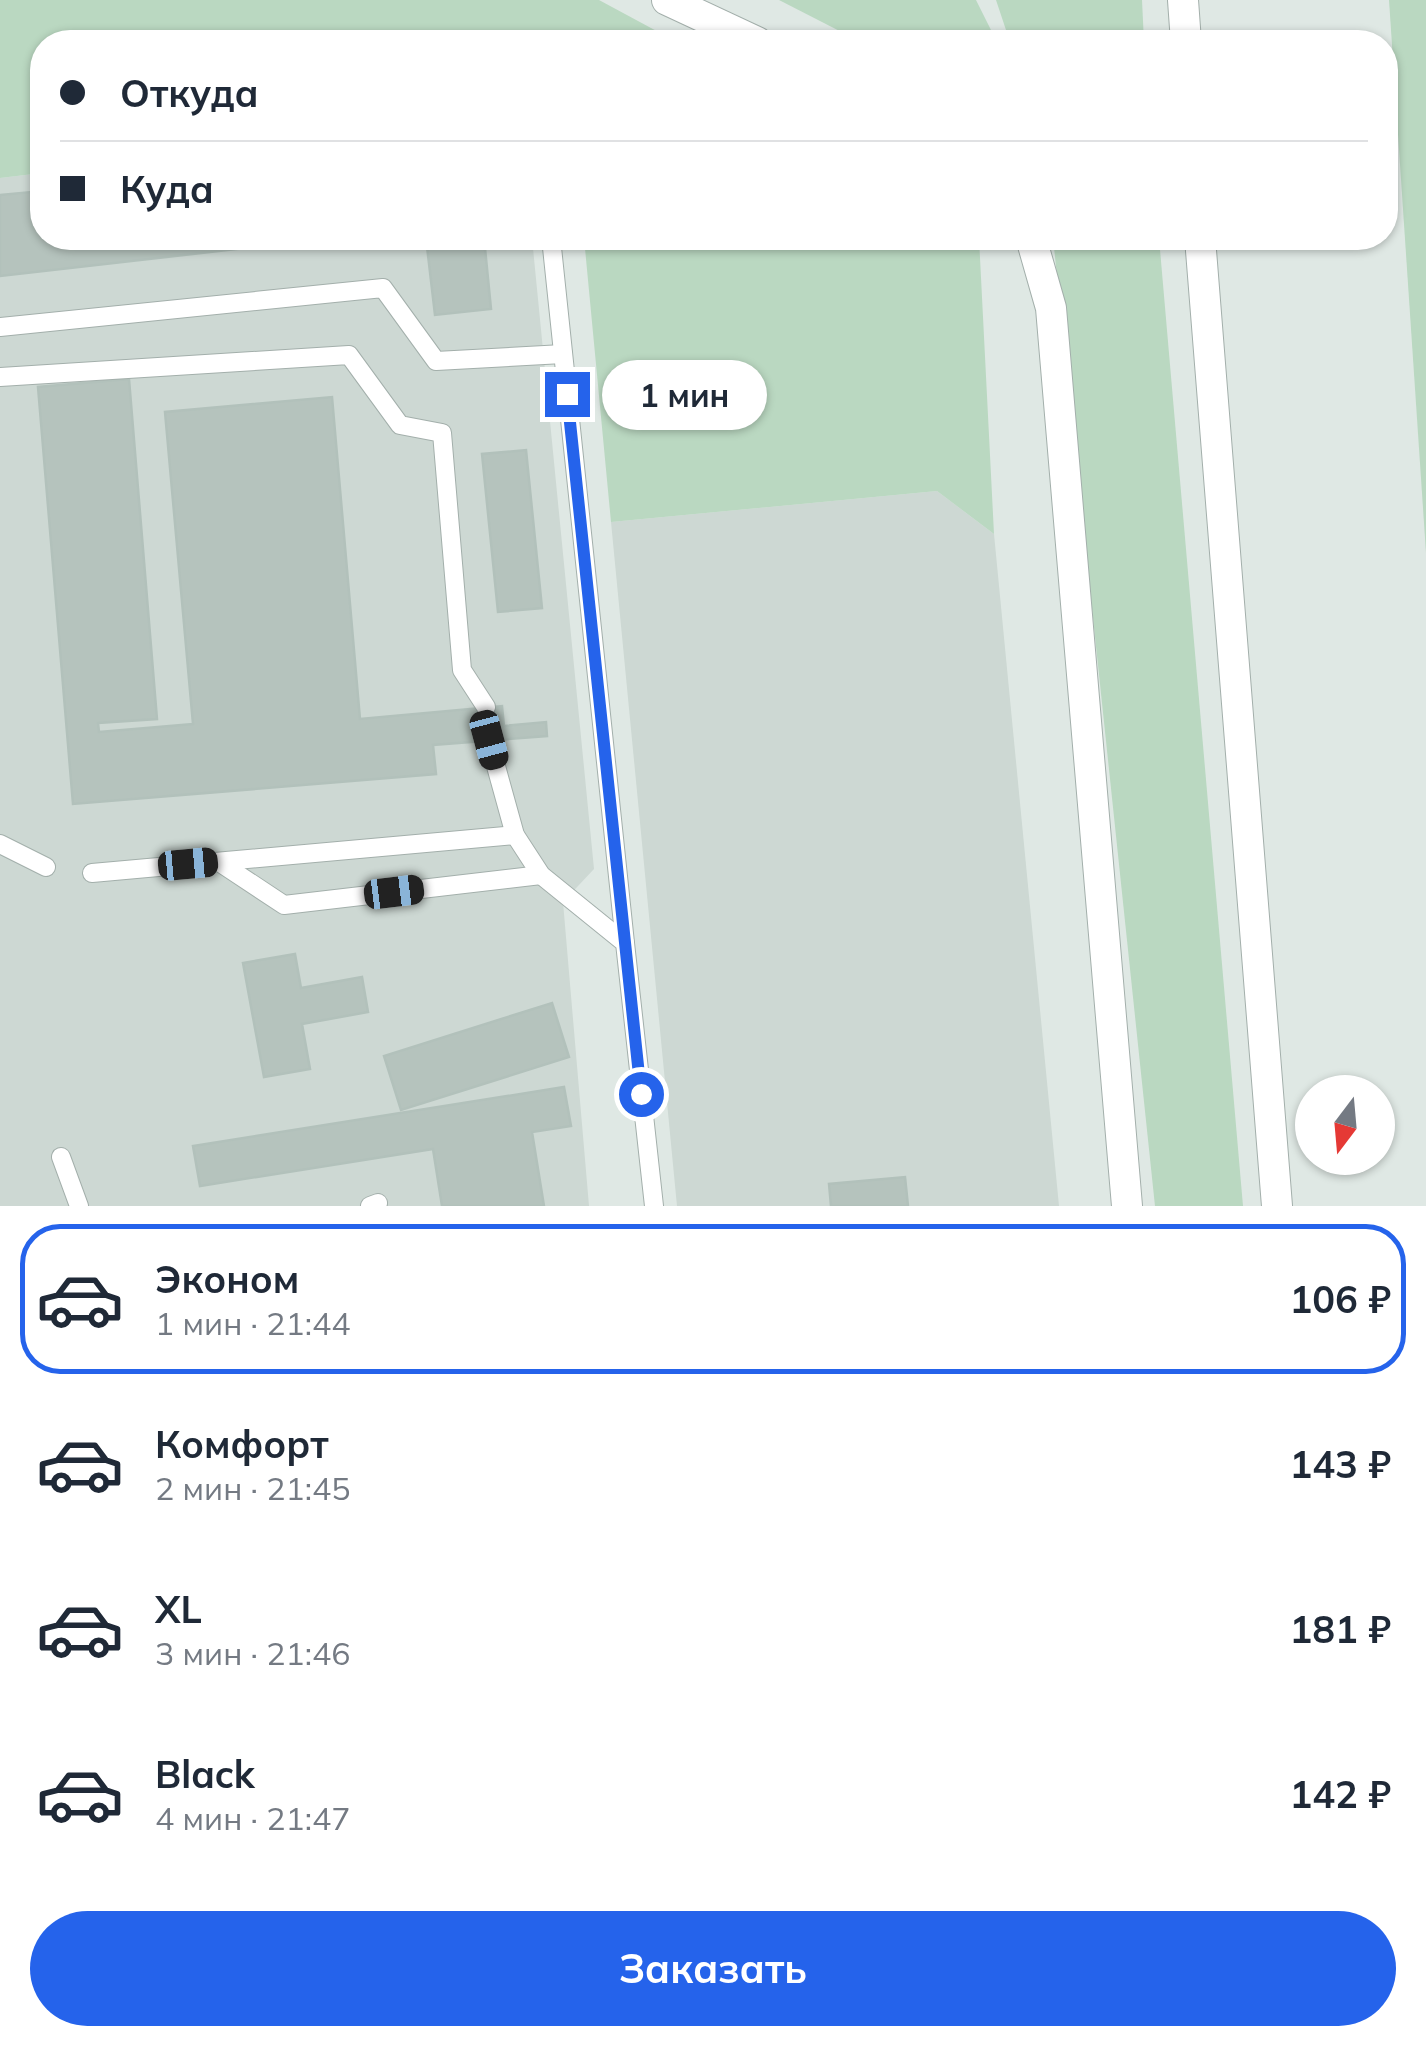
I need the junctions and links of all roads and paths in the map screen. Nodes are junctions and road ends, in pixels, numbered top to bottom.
1 (667, 0) edge
2 (1183, 0) edge
3 (731, 30) edge
4 (1185, 30) edge
5 (552, 250) edge
6 (1034, 250) edge
7 (1201, 250) edge
8 (0, 326) edge
9 (563, 354) junction
10 (0, 376) edge
11 (486, 708) dead end
12 (489, 740) dead end
13 (514, 836) junction
14 (0, 844) edge
15 (219, 862) junction
16 (46, 867) dead end
17 (92, 873) dead end
18 (541, 875) junction
19 (625, 943) junction
20 (60, 1157) dead end
21 (79, 1206) edge
22 (654, 1206) edge
23 (1127, 1206) edge
24 (1277, 1206) edge

1 - 3 street
2 - 4 street
5 - 9 lane
6 - 23 street
7 - 24 street
8 - 9 lane
9 - 19 lane
10 - 11 lane
12 - 13 lane
13 - 15 lane
13 - 18 lane
14 - 16 lane
15 - 17 lane
15 - 18 lane
18 - 19 lane
19 - 22 lane
20 - 21 lane

